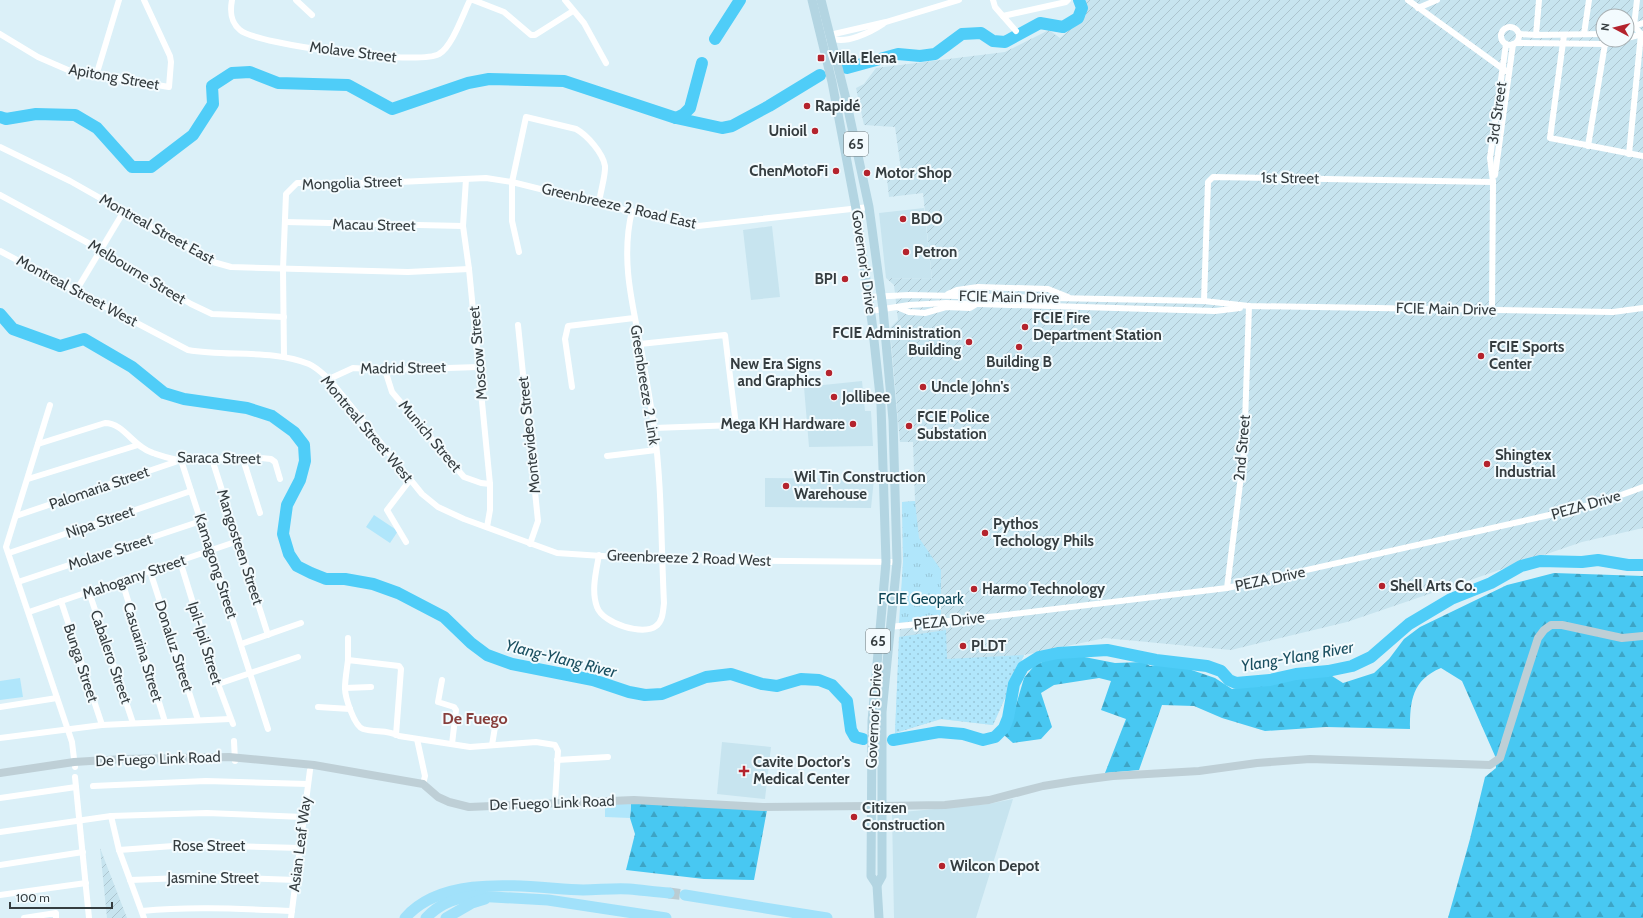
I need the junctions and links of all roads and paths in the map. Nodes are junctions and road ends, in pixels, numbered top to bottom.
1 (119, 0) edge
2 (144, 0) edge
3 (232, 0) edge
4 (296, 0) edge
5 (471, 0) edge
6 (565, 0) edge
7 (812, 0) edge
8 (821, 0) edge
9 (959, 0) edge
10 (993, 0) edge
11 (1068, 0) edge
12 (1408, 0) edge
13 (1437, 0) edge
14 (1539, 0) edge
15 (1588, 0) edge
16 (1418, 8) junction
17 (573, 11) junction
18 (312, 15) dead end
19 (1003, 16) junction
20 (1016, 31) dead end
21 (0, 34) edge
22 (1518, 34) junction
23 (1584, 34) junction
24 (1595, 34) edge
25 (1642, 34) edge
26 (1536, 35) junction
27 (1564, 35) junction
28 (831, 38) junction
29 (822, 40) junction
30 (1512, 44) junction
31 (1563, 44) junction
32 (1595, 44) edge
33 (1603, 48) edge
34 (606, 63) dead end
35 (1506, 71) junction
36 (96, 76) junction
37 (1588, 146) junction
38 (0, 147) edge
39 (1629, 154) junction
40 (1643, 156) edge
41 (466, 179) junction
42 (512, 182) junction
43 (1493, 182) junction
44 (0, 195) edge
45 (599, 203) junction
46 (869, 207) junction
47 (856, 209) junction
48 (124, 211) junction
49 (632, 211) junction
50 (285, 222) junction
51 (463, 226) junction
52 (101, 250) junction
53 (0, 251) edge
54 (519, 252) dead end
55 (283, 269) junction
56 (470, 269) junction
57 (76, 291) junction
58 (881, 296) junction
59 (946, 296) junction
60 (869, 298) junction
61 (1071, 298) junction
62 (1204, 300) junction
63 (1249, 306) junction
64 (1643, 308) edge
65 (1492, 310) junction
66 (883, 313) junction
67 (871, 315) junction
68 (284, 317) junction
69 (634, 318) junction
70 (518, 325) dead end
71 (640, 344) junction
72 (284, 357) junction
73 (479, 366) junction
74 (385, 370) junction
75 (329, 379) junction
76 (572, 387) dead end
77 (50, 405) dead end
78 (654, 428) junction
79 (38, 444) junction
80 (138, 445) junction
81 (656, 450) junction
82 (607, 456) dead end
83 (212, 459) junction
84 (243, 459) junction
85 (181, 460) junction
86 (28, 479) junction
87 (280, 479) dead end
88 (410, 480) junction
89 (490, 484) junction
90 (1643, 487) edge
91 (191, 492) junction
92 (260, 513) dead end
93 (16, 516) junction
94 (201, 521) junction
95 (487, 527) junction
96 (238, 541) junction
97 (406, 542) dead end
98 (530, 544) junction
99 (211, 551) junction
100 (9, 553) junction
101 (599, 555) junction
102 (662, 560) junction
103 (180, 561) junction
104 (886, 562) junction
105 (896, 562) junction
106 (150, 571) junction
107 (122, 581) junction
108 (18, 582) junction
109 (1227, 588) junction
110 (89, 592) junction
111 (61, 601) junction
112 (29, 612) junction
113 (301, 623) dead end
114 (889, 627) junction
115 (268, 635) junction
116 (1643, 636) edge
117 (348, 638) dead end
118 (241, 644) junction
119 (298, 657) dead end
120 (348, 660) junction
121 (250, 673) junction
122 (442, 680) dead end
123 (218, 684) junction
124 (371, 687) dead end
125 (345, 688) junction
126 (57, 698) junction
127 (0, 707) edge
128 (318, 707) dead end
129 (350, 709) junction
130 (198, 720) junction
131 (165, 722) junction
132 (134, 723) junction
133 (102, 725) junction
134 (495, 727) dead end
135 (67, 729) junction
136 (268, 729) dead end
137 (396, 735) junction
138 (0, 738) edge
139 (417, 739) junction
140 (234, 741) dead end
141 (452, 744) junction
142 (492, 745) junction
143 (608, 757) dead end
144 (237, 759) junction
145 (557, 760) junction
146 (74, 765) junction
147 (310, 770) dead end
148 (0, 773) edge
149 (0, 778) edge
150 (75, 778) dead end
151 (308, 784) junction
152 (423, 784) junction
153 (93, 786) dead end
154 (76, 787) junction
155 (0, 798) edge
156 (555, 802) junction
157 (870, 806) junction
158 (881, 806) junction
159 (111, 816) junction
160 (304, 817) junction
161 (80, 821) junction
162 (0, 832) edge
163 (300, 848) junction
164 (119, 850) junction
165 (83, 852) junction
166 (0, 865) edge
167 (130, 880) junction
168 (296, 880) junction
169 (86, 883) junction
170 (877, 885) junction
171 (668, 893) tunnel mouth
172 (0, 895) edge
173 (685, 895) tunnel mouth
174 (440, 896) junction
175 (499, 897) junction
176 (142, 911) junction
177 (292, 911) junction
178 (24, 918) edge
179 (56, 918) edge
180 (89, 918) edge
181 (144, 918) edge
182 (291, 918) edge
183 (405, 918) edge
184 (415, 918) edge
185 (426, 918) edge
186 (446, 918) edge
187 (666, 918) edge
188 (827, 918) edge
189 (880, 918) edge

1 - 36 street
2 - 36 street, Apitong Street
3 - 5 street, Molave Street
4 - 18 street
5 - 17 street
6 - 17 street
7 - 29 main road, Governor's Drive / 65
8 - 28 main road, Governor's Drive / 65
9 - 28 street
10 - 19 street
11 - 19 street
12 - 16 street
13 - 16 street
14 - 26 street
15 - 23 street
16 - 35 street
17 - 34 street
19 - 20 street
21 - 36 street, Apitong Street
22 - 26 street
22 - 30 street
22 - 30 street
23 - 24 street
23 - 27 street
25 - 39 street
26 - 27 street
27 - 31 street
28 - 29 street
28 - 46 main road, Governor's Drive / 65
29 - 47 main road, Governor's Drive / 65
30 - 31 street
30 - 35 street, 3rd Street
31 - 32 street
31 - 37 street
33 - 37 street
35 - 43 street, 3rd Street
37 - 39 street
38 - 48 street, Montreal Street East
39 - 40 street
41 - 42 street, Greenbreeze 2 Road East
41 - 50 street, Mongolia Street
41 - 51 street, Moscow Street
42 - 45 street, Greenbreeze 2 Road East
42 - 45 street
42 - 54 street
43 - 62 street, 1st Street
43 - 65 street, 3rd Street
44 - 52 street, Melbourne Street
45 - 49 street, Greenbreeze 2 Road East
46 - 47 street, Greenbreeze 2 Road East
46 - 58 main road, Governor's Drive / 65
47 - 49 street, Greenbreeze 2 Road East
47 - 60 main road, Governor's Drive / 65
48 - 52 street
48 - 55 street, Montreal Street East
49 - 69 street, Greenbreeze 2 Link
50 - 51 street, Macau Street
50 - 55 street, Mongolia Street
51 - 56 street, Moscow Street
52 - 57 street
52 - 68 street, Melbourne Street
53 - 57 street, Montreal Street West
55 - 56 street, Montreal Street East
55 - 68 street, Mongolia Street
56 - 73 street, Moscow Street
57 - 72 street, Montreal Street West
58 - 59 street, FCIE Main Drive
58 - 60 street, FCIE Main Drive
58 - 66 main road, Governor's Drive / 65
59 - 61 street, FCIE Main Drive
59 - 61 street, FCIE Main Drive
60 - 67 main road, Governor's Drive / 65
61 - 62 street, FCIE Main Drive
62 - 63 street, FCIE Main Drive
63 - 65 street, FCIE Main Drive
63 - 66 street, FCIE Main Drive
63 - 109 street, 2nd Street
64 - 65 street, FCIE Main Drive
66 - 67 main road
66 - 105 main road, Governor's Drive / 65
67 - 104 main road, Governor's Drive / 65
68 - 72 street, Mongolia Street
69 - 71 street, Greenbreeze 2 Link
69 - 76 street
70 - 98 street, Montevideo Street
71 - 78 street, Greenbreeze 2 Link
71 - 78 street
72 - 75 street, Montreal Street West
73 - 74 street, Madrid Street
73 - 89 street, Moscow Street
74 - 75 street, Madrid Street
74 - 89 street, Munich Street
75 - 88 street, Montreal Street West
77 - 79 street
78 - 81 street, Greenbreeze 2 Link
79 - 80 street, Saraca Street
79 - 86 street
80 - 85 street, Saraca Street
80 - 86 street
81 - 82 street
81 - 102 street, Greenbreeze 2 Link
83 - 84 street, Saraca Street
83 - 85 street, Saraca Street
83 - 96 street, Mangosteen Street
84 - 87 street, Saraca Street
84 - 92 street
85 - 91 street, Kamagong Street
85 - 93 street, Palomaria Street
86 - 93 street
88 - 95 street, Montreal Street West
88 - 97 street
89 - 95 street, Moscow Street
90 - 109 street, PEZA Drive
91 - 94 street, Kamagong Street
91 - 100 street, Nipa Street
93 - 100 street
94 - 99 street, Kamagong Street
94 - 108 street, Molave Street
95 - 98 street, Greenbreeze 2 Road West
96 - 99 street, Mahogany Street
96 - 115 street, Mangosteen Street
98 - 101 street, Greenbreeze 2 Road West
99 - 103 street, Mahogany Street
99 - 118 street, Kamagong Street
100 - 108 street
101 - 102 street, Greenbreeze 2 Road West
101 - 102 street
102 - 104 street, Greenbreeze 2 Road West
103 - 106 street, Mahogany Street
103 - 123 street, Ipil-Ipil Street
104 - 105 street, Greenbreeze 2 Road West
104 - 157 main road, Governor's Drive / 65
105 - 114 main road, Governor's Drive / 65
106 - 107 street, Mahogany Street
106 - 130 street, Donaluz Street
107 - 110 street, Mahogany Street
107 - 131 street, Casuarina Street
108 - 112 street
109 - 114 street, PEZA Drive
110 - 111 street, Mahogany Street
110 - 132 street, Cabalero Street
111 - 112 street, Mahogany Street
111 - 133 street, Bunga Street
112 - 126 street
113 - 115 street
114 - 158 main road, Governor's Drive / 65
115 - 118 street
116 - 158 street
117 - 120 street
118 - 121 street, Kamagong Street
119 - 121 street
120 - 125 street
120 - 137 street
121 - 123 street
121 - 136 street, Kamagong Street
122 - 141 street
123 - 130 street, Ipil-Ipil Street
124 - 125 street
125 - 129 street
126 - 127 street
126 - 135 street
128 - 129 street
129 - 137 street
130 - 131 street
131 - 132 street
132 - 133 street
133 - 135 street
134 - 142 street
135 - 138 street
135 - 146 street
137 - 139 street
139 - 141 street
139 - 152 street
140 - 144 street
141 - 142 street
142 - 145 street
143 - 145 street
144 - 146 street, De Fuego Link Road
144 - 152 street, De Fuego Link Road
145 - 156 street
146 - 148 street
146 - 149 street
147 - 151 street, Asian Leaf Way
150 - 154 street
151 - 153 street
151 - 160 street, Asian Leaf Way
152 - 156 street, De Fuego Link Road
154 - 155 street
154 - 161 street
156 - 157 street, De Fuego Link Road
157 - 170 main road, Governor's Drive / 65
158 - 170 main road, Governor's Drive / 65
159 - 160 street
159 - 161 street
159 - 164 street
160 - 163 street, Asian Leaf Way
161 - 162 street
161 - 165 street
163 - 164 street, Rose Street
163 - 168 street, Asian Leaf Way
164 - 167 street
165 - 166 street
165 - 169 street
167 - 168 street, Jasmine Street
167 - 176 street
168 - 177 street, Asian Leaf Way
169 - 172 street
169 - 180 street
170 - 189 main road, Governor's Drive / 65
171 - 174 highway
173 - 188 highway
174 - 183 highway
174 - 184 highway
175 - 185 highway
175 - 186 highway
175 - 187 highway
176 - 177 street
176 - 181 street
177 - 182 street, Asian Leaf Way
178 - 179 street

